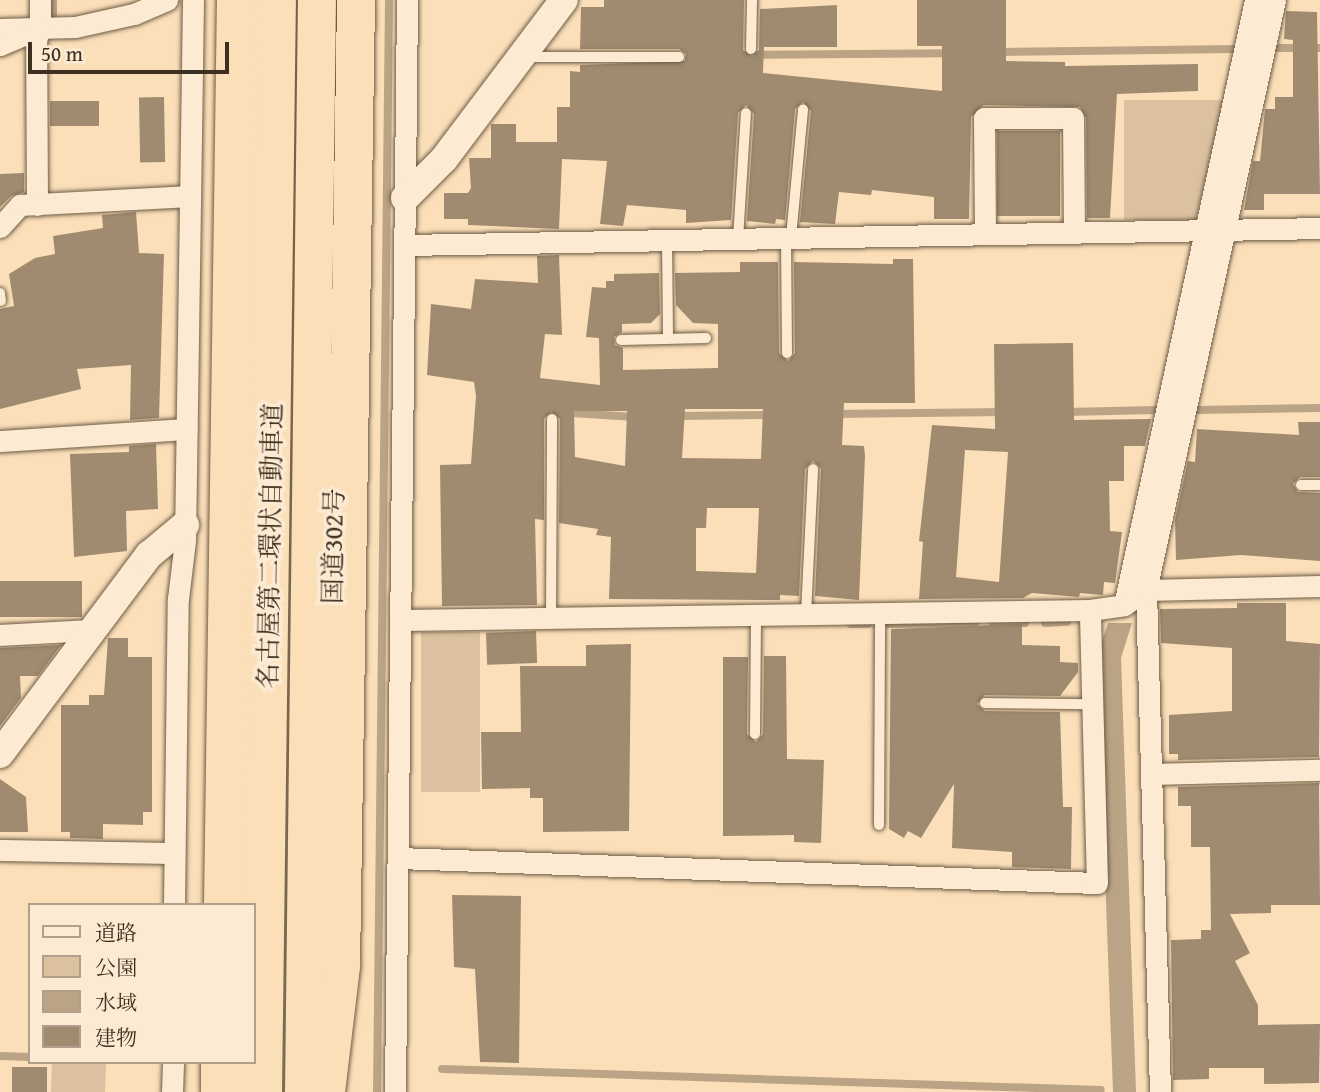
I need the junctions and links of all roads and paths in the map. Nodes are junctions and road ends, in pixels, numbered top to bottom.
1 (40, 0) edge
2 (167, 0) edge
3 (193, 0) edge
4 (236, 0) edge
5 (255, 0) edge
6 (277, 0) edge
7 (317, 0) edge
8 (340, 0) edge
9 (356, 0) edge
10 (407, 0) edge
11 (564, 0) edge
12 (752, 0) edge
13 (1255, 0) edge
14 (1275, 0) edge
15 (40, 28) junction
16 (0, 29) edge
17 (0, 45) edge
18 (751, 48) dead end
19 (521, 57) junction
20 (679, 57) dead end
21 (803, 110) dead end
22 (746, 113) dead end
23 (190, 197) junction
24 (405, 198) junction
25 (37, 205) junction
26 (0, 227) edge
27 (1320, 228) edge
28 (1214, 230) junction
29 (1074, 233) junction
30 (985, 234) junction
31 (789, 238) junction
32 (738, 239) junction
33 (667, 240) junction
34 (405, 245) junction
35 (706, 338) dead end
36 (668, 339) junction
37 (621, 340) dead end
38 (787, 353) dead end
39 (552, 419) dead end
40 (187, 429) junction
41 (0, 441) edge
42 (813, 469) dead end
43 (1301, 485) dead end
44 (1320, 485) edge
45 (185, 525) junction
46 (1320, 586) edge
47 (1146, 590) junction
48 (1124, 605) junction
49 (1090, 610) junction
50 (880, 613) junction
51 (756, 614) junction
52 (806, 614) junction
53 (551, 618) junction
54 (402, 620) junction
55 (89, 630) junction
56 (0, 635) edge
57 (985, 703) dead end
58 (1088, 704) junction
59 (755, 734) dead end
60 (0, 754) edge
61 (1320, 770) edge
62 (1151, 774) junction
63 (879, 825) dead end
64 (0, 850) edge
65 (174, 853) junction
66 (398, 858) junction
67 (174, 903) edge
68 (223, 903) edge
69 (244, 903) edge
70 (173, 1064) edge
71 (220, 1064) edge
72 (243, 1064) edge
73 (173, 1092) edge
74 (220, 1092) edge
75 (242, 1092) edge
76 (263, 1092) edge
77 (304, 1092) edge
78 (326, 1092) edge
79 (395, 1092) edge
80 (1160, 1092) edge

1 - 15 street
2 - 15 street
3 - 23 street
4 - 68 highway
5 - 69 highway
6 - 76 highway, 名古屋第二環状自動車道
7 - 77 highway, 名古屋第二環状自動車道
8 - 78 highway, 国道302号
9 - 78 highway
10 - 24 street
11 - 19 street
12 - 18 lane
13 - 28 street
14 - 28 street
15 - 16 street
15 - 17 street
15 - 25 street
19 - 20 lane
19 - 24 street
21 - 31 lane
22 - 32 lane
23 - 25 street
23 - 40 street
24 - 34 street
25 - 26 street
27 - 28 street
28 - 29 street
28 - 47 street
28 - 48 street
29 - 30 street
29 - 30 street
30 - 31 street
31 - 32 street
31 - 38 lane
32 - 33 street
33 - 34 street
33 - 36 lane
34 - 54 street
35 - 36 lane
36 - 37 lane
39 - 53 lane
40 - 41 street
40 - 45 street
42 - 52 lane
43 - 44 lane
45 - 55 street
45 - 65 street
46 - 47 street
47 - 48 street
47 - 62 street
48 - 49 street
49 - 50 street
49 - 58 street
50 - 52 street
50 - 63 lane
51 - 52 street
51 - 53 street
51 - 59 lane
53 - 54 street
54 - 66 street
55 - 56 street
55 - 60 street
57 - 58 lane
58 - 66 street
61 - 62 street
62 - 80 street
64 - 65 street
65 - 67 street
66 - 79 street
70 - 73 street
71 - 74 highway
72 - 75 highway

